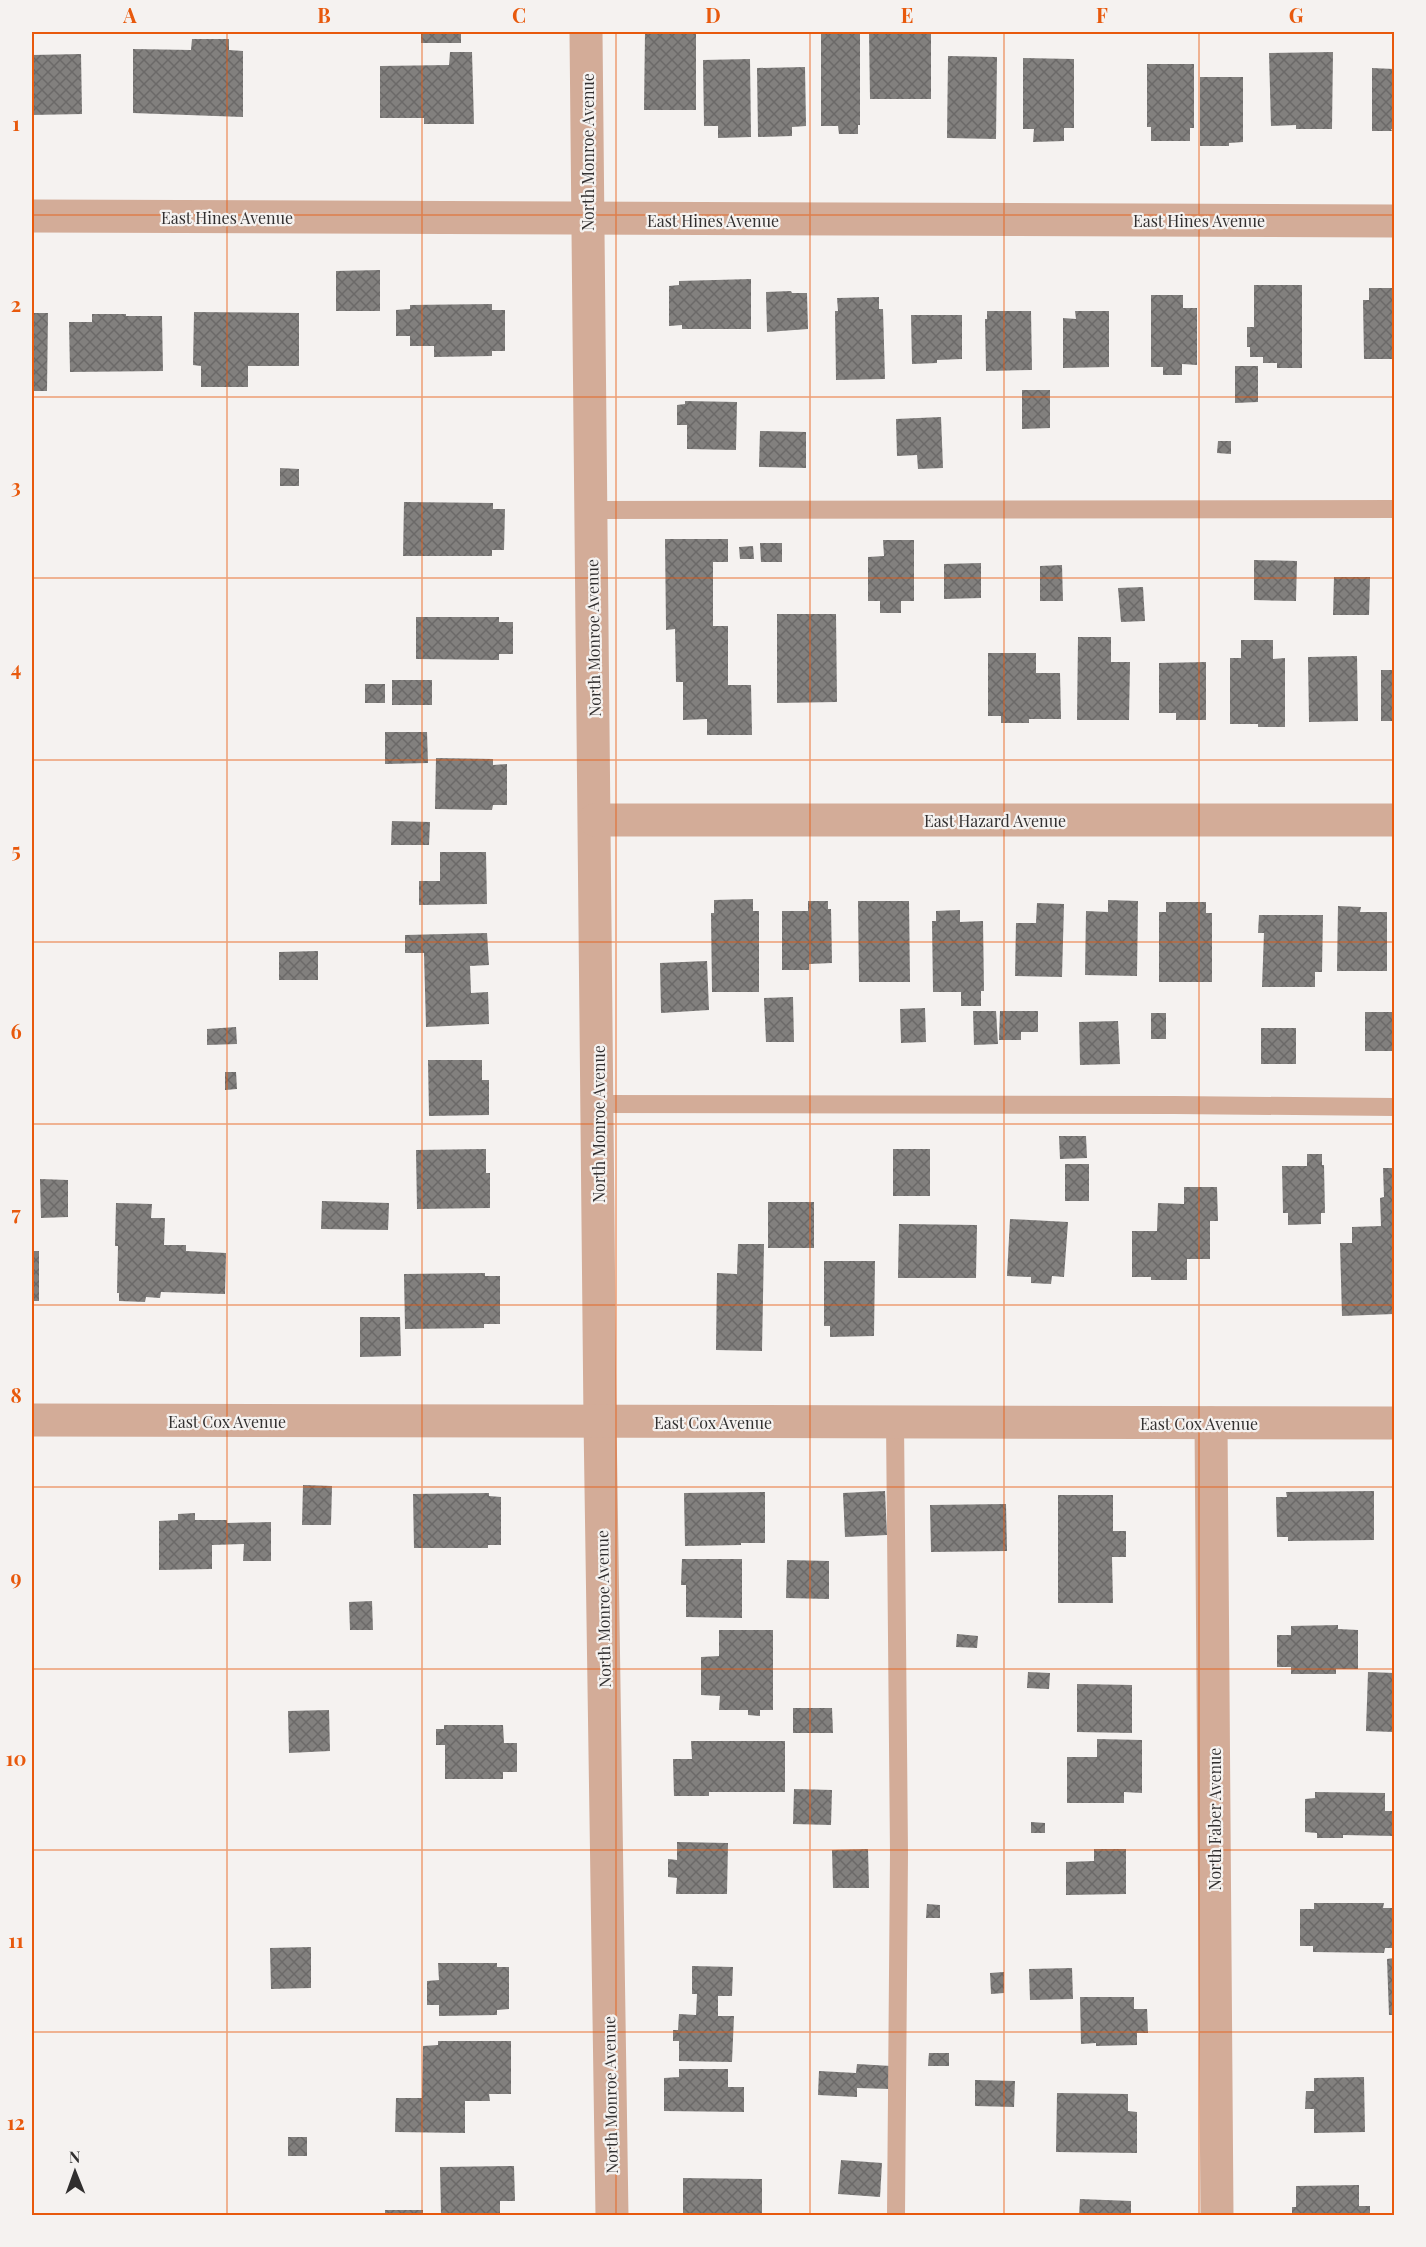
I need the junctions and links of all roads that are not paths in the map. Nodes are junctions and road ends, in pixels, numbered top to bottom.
1 (586, 32) edge
2 (32, 216) edge
3 (588, 219) junction
4 (1395, 221) edge
5 (1395, 509) edge
6 (592, 510) junction
7 (596, 820) junction
8 (1395, 820) edge
9 (598, 1104) junction
10 (1395, 1107) edge
11 (32, 1420) edge
12 (600, 1421) junction
13 (895, 1422) junction
14 (1211, 1423) junction
15 (1395, 1423) edge
16 (612, 2216) edge
17 (896, 2216) edge
18 (1217, 2216) edge

1 - 3 street, North Monroe Avenue
2 - 3 street, East Hines Avenue
3 - 4 street, East Hines Avenue
3 - 6 street, North Monroe Avenue
5 - 6 lane
6 - 7 street, North Monroe Avenue
7 - 8 street, East Hazard Avenue
7 - 9 street, North Monroe Avenue
9 - 10 lane
9 - 12 street, North Monroe Avenue
11 - 12 street, East Cox Avenue
12 - 13 street, East Cox Avenue
12 - 16 street, North Monroe Avenue
13 - 14 street, East Cox Avenue
13 - 17 lane
14 - 15 street, East Cox Avenue
14 - 18 street, North Faber Avenue

